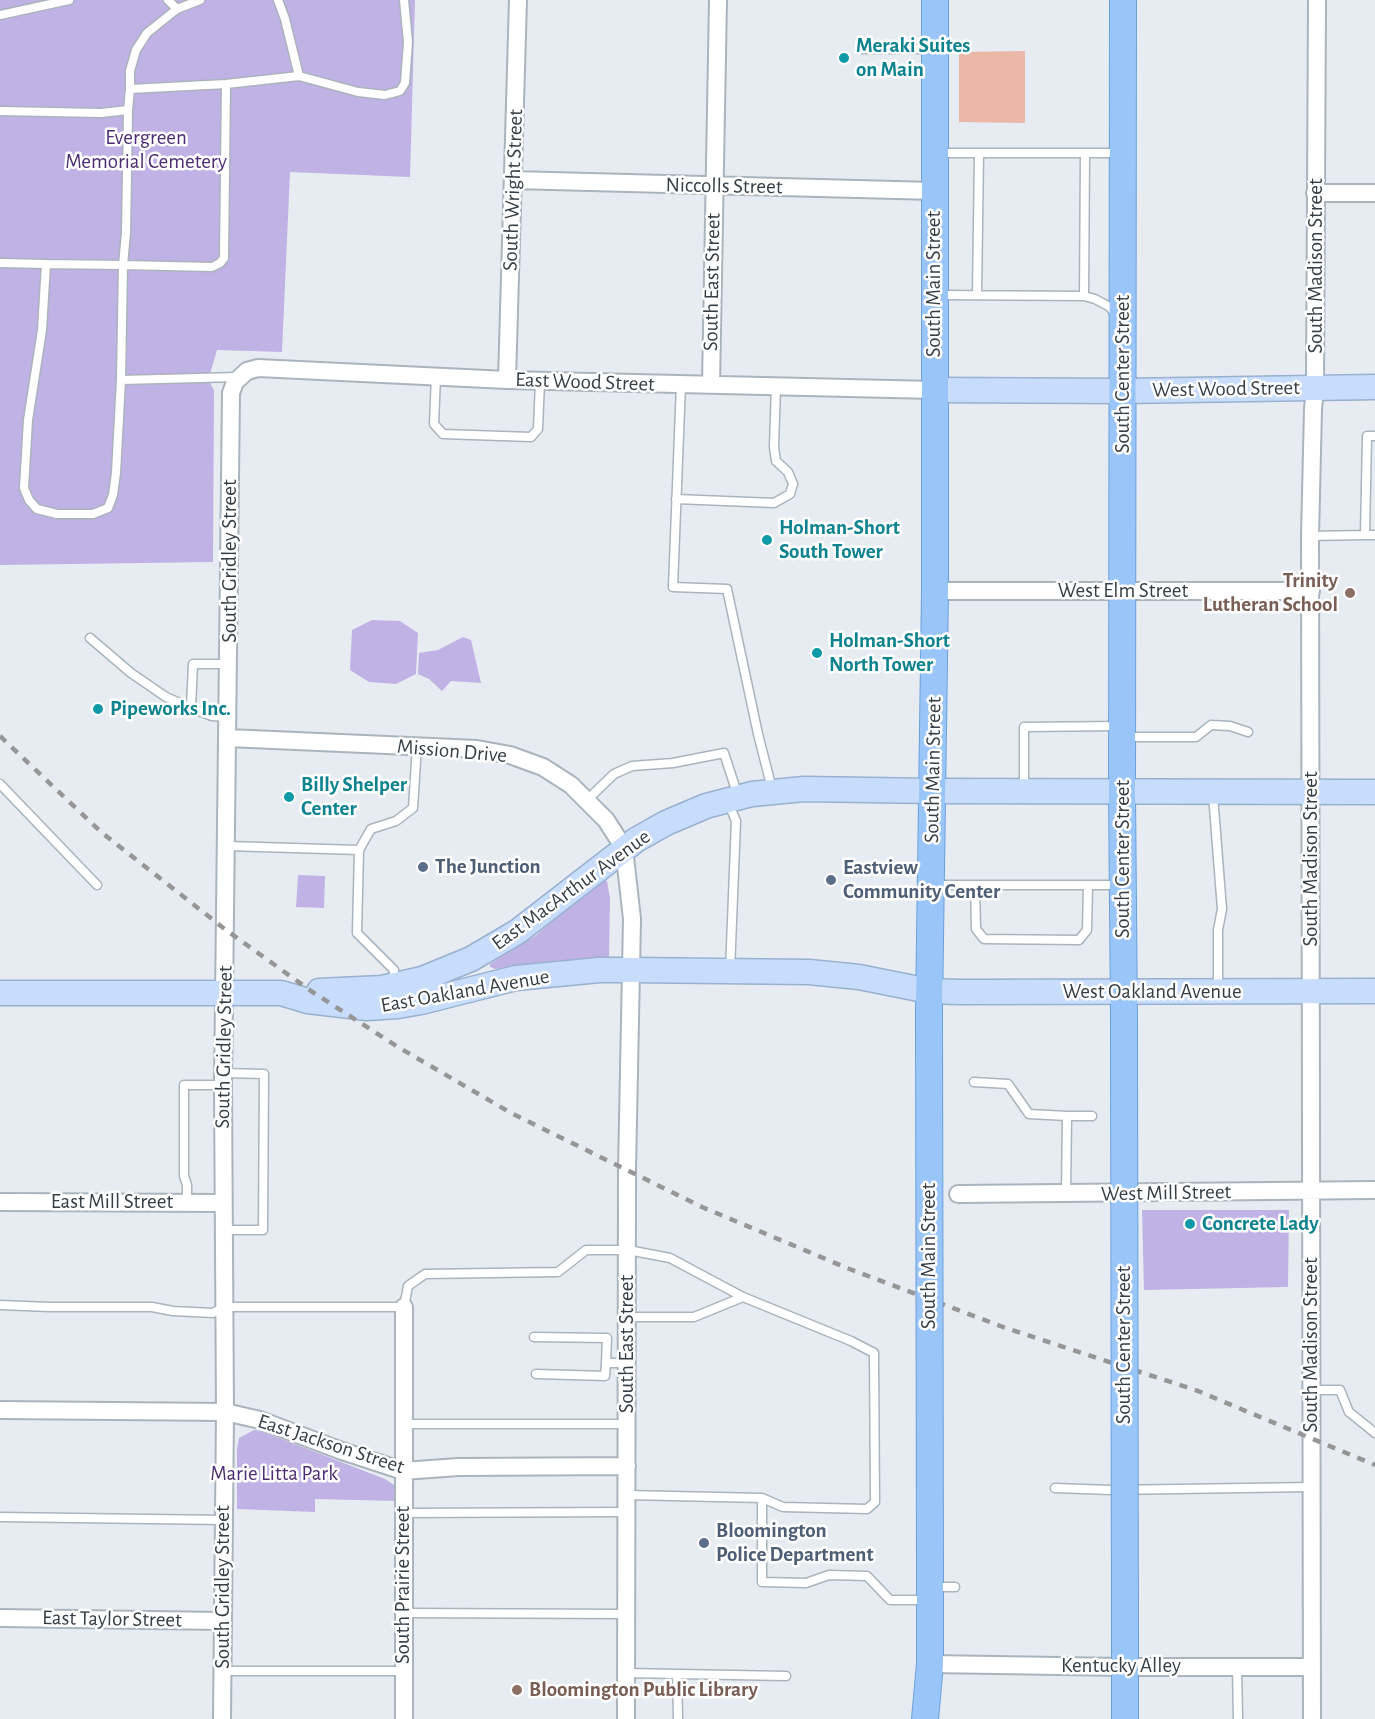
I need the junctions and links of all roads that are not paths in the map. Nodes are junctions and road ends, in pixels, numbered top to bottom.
1 (69, 0) edge
2 (168, 0) edge
3 (200, 0) edge
4 (278, 0) edge
5 (404, 0) edge
6 (518, 0) edge
7 (718, 0) edge
8 (935, 0) edge
9 (1123, 0) edge
10 (1317, 0) edge
11 (177, 9) junction
12 (0, 15) edge
13 (861, 49) dead end
14 (935, 49) junction
15 (299, 76) junction
16 (226, 84) junction
17 (130, 89) junction
18 (128, 110) junction
19 (0, 111) edge
20 (934, 153) junction
21 (979, 153) junction
22 (1085, 153) junction
23 (1122, 153) junction
24 (513, 180) junction
25 (714, 186) junction
26 (934, 191) junction
27 (1316, 193) junction
28 (1375, 193) edge
29 (0, 263) edge
30 (46, 264) junction
31 (123, 265) junction
32 (934, 295) junction
33 (977, 295) junction
34 (1084, 296) junction
35 (1122, 324) junction
36 (436, 376) junction
37 (239, 377) junction
38 (121, 380) junction
39 (507, 380) junction
40 (540, 381) junction
41 (681, 384) junction
42 (711, 385) junction
43 (776, 386) junction
44 (1315, 387) junction
45 (1375, 387) edge
46 (934, 390) junction
47 (1124, 391) junction
48 (1375, 436) edge
49 (1371, 482) edge
50 (676, 499) junction
51 (1365, 535) junction
52 (1375, 535) edge
53 (1310, 536) junction
54 (935, 591) junction
55 (1124, 591) junction
56 (1311, 591) junction
57 (90, 638) dead end
58 (229, 664) junction
59 (191, 708) junction
60 (229, 717) junction
61 (1123, 731) junction
62 (1248, 732) dead end
63 (228, 738) junction
64 (417, 746) junction
65 (0, 784) edge
66 (772, 791) junction
67 (933, 791) junction
68 (1024, 791) junction
69 (1122, 791) junction
70 (1213, 791) junction
71 (1311, 791) junction
72 (1375, 792) edge
73 (732, 798) junction
74 (587, 800) junction
75 (227, 846) junction
76 (624, 848) junction
77 (359, 850) junction
78 (97, 885) dead end
79 (931, 885) junction
80 (975, 885) junction
81 (1088, 885) junction
82 (1123, 885) junction
83 (632, 970) junction
84 (730, 971) junction
85 (394, 985) junction
86 (1124, 992) junction
87 (1218, 992) junction
88 (1311, 992) junction
89 (1375, 992) edge
90 (0, 993) edge
91 (225, 993) junction
92 (281, 993) junction
93 (929, 1000) junction
94 (223, 1079) junction
95 (974, 1082) dead end
96 (1066, 1116) junction
97 (1092, 1116) dead end
98 (1375, 1190) edge
99 (1311, 1191) junction
100 (1066, 1193) junction
101 (958, 1194) dead end
102 (0, 1202) edge
103 (187, 1202) junction
104 (223, 1203) junction
105 (223, 1230) junction
106 (628, 1250) junction
107 (743, 1297) junction
108 (0, 1305) edge
109 (224, 1307) junction
110 (404, 1307) junction
111 (627, 1317) junction
112 (534, 1337) dead end
113 (606, 1363) junction
114 (627, 1363) junction
115 (536, 1374) dead end
116 (1311, 1390) junction
117 (0, 1410) edge
118 (225, 1412) junction
119 (627, 1424) junction
120 (403, 1425) junction
121 (1375, 1433) edge
122 (627, 1467) junction
123 (403, 1471) junction
124 (1311, 1487) junction
125 (1055, 1488) dead end
126 (627, 1495) junction
127 (762, 1498) junction
128 (627, 1512) junction
129 (403, 1513) junction
130 (0, 1517) edge
131 (224, 1520) junction
132 (930, 1586) junction
133 (955, 1587) dead end
134 (403, 1613) junction
135 (626, 1614) junction
136 (0, 1618) edge
137 (223, 1621) junction
138 (1124, 1655) junction
139 (930, 1664) junction
140 (1237, 1666) junction
141 (1311, 1666) junction
142 (223, 1671) junction
143 (403, 1671) junction
144 (626, 1673) junction
145 (677, 1674) junction
146 (786, 1676) dead end
147 (222, 1719) edge
148 (404, 1719) edge
149 (626, 1719) edge
150 (678, 1719) edge
151 (925, 1719) edge
152 (1125, 1719) edge
153 (1238, 1719) edge
154 (1312, 1719) edge

1 - 12 lane
2 - 11 lane
3 - 11 lane
4 - 15 lane
5 - 15 lane
6 - 24 street, South Wright Street
7 - 25 street, South East Street
8 - 14 main road, South Main Street
9 - 23 main road, South Center Street
10 - 27 street, South Madison Street
11 - 17 lane
13 - 14 lane
14 - 20 main road, South Main Street
15 - 16 lane
16 - 17 lane
16 - 31 lane
17 - 18 lane
18 - 19 lane
18 - 31 lane
20 - 21 lane
20 - 26 main road, South Main Street
21 - 22 lane
21 - 33 lane
22 - 23 lane
22 - 34 lane
23 - 35 main road, South Center Street
24 - 25 street, Niccolls Street
24 - 39 street, South Wright Street
25 - 26 street, Niccolls Street
25 - 42 street, South East Street
26 - 32 main road, South Main Street
27 - 28 street
27 - 44 street, South Madison Street
29 - 30 lane
30 - 31 lane
30 - 38 lane
31 - 38 lane
32 - 33 lane
32 - 46 main road, South Main Street
33 - 34 lane
34 - 35 lane
35 - 47 main road, South Center Street
36 - 37 street, East Wood Street
36 - 39 street, East Wood Street
36 - 40 lane
37 - 38 lane
37 - 58 street, South Gridley Street
39 - 40 street, East Wood Street
40 - 41 street, East Wood Street
41 - 42 street, East Wood Street
41 - 50 lane
42 - 43 street, East Wood Street
43 - 46 street, East Wood Street
43 - 50 lane
44 - 45 main road, West Wood Street
44 - 47 main road, West Wood Street
44 - 53 street, South Madison Street
46 - 47 main road, West Wood Street
46 - 54 main road, South Main Street
47 - 55 main road, South Center Street
48 - 49 lane
49 - 51 lane
50 - 66 lane
51 - 52 lane
51 - 53 lane
53 - 56 street, South Madison Street
54 - 55 street, West Elm Street
54 - 67 main road, South Main Street
55 - 56 street, West Elm Street
55 - 61 main road, South Center Street
56 - 71 street, South Madison Street
57 - 59 lane
58 - 59 lane
58 - 60 street, South Gridley Street
59 - 60 lane
60 - 63 street, South Gridley Street
61 - 62 lane
61 - 68 lane
61 - 69 main road, South Center Street
63 - 64 street, Mission Drive
63 - 75 street, South Gridley Street
64 - 74 street, Mission Drive
64 - 77 lane
65 - 78 lane
66 - 67 main road, East MacArthur Avenue
66 - 73 main road, East MacArthur Avenue
67 - 68 main road, East MacArthur Avenue
67 - 79 main road, South Main Street
68 - 69 main road, East MacArthur Avenue
69 - 70 main road, East MacArthur Avenue
69 - 82 main road, South Center Street
70 - 71 main road, East MacArthur Avenue
70 - 87 lane
71 - 72 main road, East MacArthur Avenue
71 - 88 street, South Madison Street
73 - 74 lane
73 - 76 main road, East MacArthur Avenue
73 - 84 lane
74 - 76 street, Mission Drive
75 - 77 lane
75 - 91 street, South Gridley Street
76 - 83 street, Mission Drive
76 - 85 main road, East MacArthur Avenue
77 - 85 lane
79 - 80 lane
79 - 93 main road, South Main Street
80 - 81 lane
80 - 81 lane
81 - 82 lane
82 - 86 main road, South Center Street
83 - 84 main road, East Oakland Avenue
83 - 92 main road, East Oakland Avenue
83 - 106 street, South East Street
84 - 93 main road, East Oakland Avenue
85 - 92 main road, East MacArthur Avenue
86 - 87 main road, West Oakland Avenue
86 - 93 main road, West Oakland Avenue
86 - 138 main road, South Center Street, bridge
87 - 88 main road, West Oakland Avenue
88 - 89 main road, West Oakland Avenue
88 - 99 street, South Madison Street
90 - 91 main road, East Oakland Avenue
91 - 92 main road, East Oakland Avenue
91 - 94 street, South Gridley Street
93 - 132 main road, South Main Street, bridge
94 - 103 lane
94 - 104 street, South Gridley Street
94 - 105 lane
95 - 96 lane
96 - 97 lane
96 - 100 lane
98 - 99 street, West Mill Street
99 - 100 street, West Mill Street
99 - 116 street, South Madison Street
100 - 101 street, West Mill Street
102 - 103 street, East Mill Street
103 - 104 street, East Mill Street
104 - 105 street, South Gridley Street
105 - 109 street, South Gridley Street
106 - 107 lane
106 - 110 lane
106 - 111 street, South East Street
107 - 111 lane
107 - 127 lane
108 - 109 lane
109 - 110 lane
109 - 118 street, South Gridley Street
110 - 120 street, South Prairie Street
111 - 114 street, South East Street
112 - 113 lane
113 - 114 lane
113 - 115 lane
114 - 119 street, South East Street
116 - 121 lane
116 - 124 street, South Madison Street
117 - 118 street, East Jackson Street
118 - 123 street, East Jackson Street
118 - 131 street, South Gridley Street
119 - 120 lane
119 - 122 street, South East Street
120 - 123 street, South Prairie Street
122 - 123 street, East Jackson Street
122 - 126 street, South East Street
123 - 129 street, South Prairie Street
124 - 125 lane
124 - 141 street, South Madison Street
126 - 127 lane
126 - 128 street, South East Street
127 - 132 lane
128 - 129 lane
128 - 135 street, South East Street
129 - 134 street, South Prairie Street
130 - 131 lane
131 - 137 street, South Gridley Street
132 - 133 lane
132 - 139 main road, South Main Street
134 - 135 lane
134 - 143 street, South Prairie Street
135 - 144 street, South East Street
136 - 137 street, East Taylor Street
137 - 142 street, South Gridley Street
138 - 139 street, Kentucky Alley
138 - 140 street, Kentucky Alley
138 - 152 main road, South Center Street
139 - 151 main road, South Main Street
140 - 141 street, Kentucky Alley
140 - 153 lane
141 - 154 street, South Madison Street
142 - 143 lane
142 - 147 street, South Gridley Street
143 - 148 street, South Prairie Street
144 - 145 lane
144 - 149 street, South East Street
145 - 146 lane
145 - 150 lane

